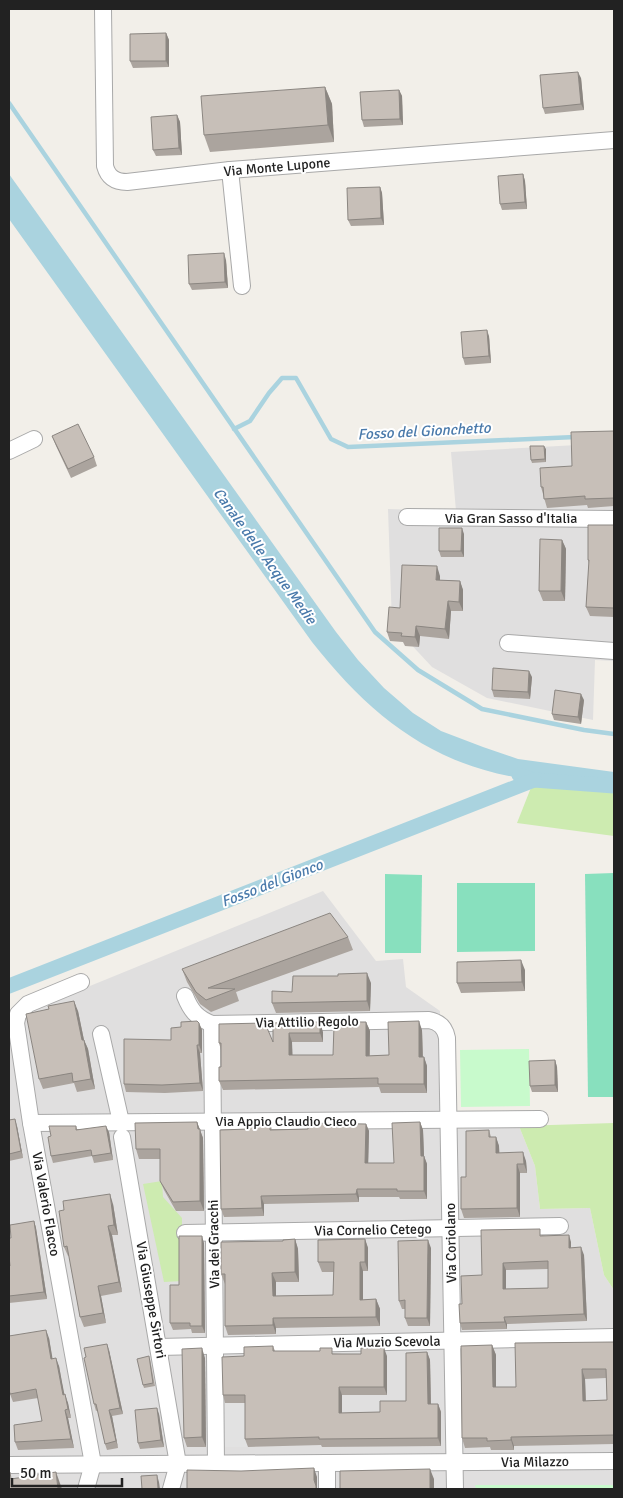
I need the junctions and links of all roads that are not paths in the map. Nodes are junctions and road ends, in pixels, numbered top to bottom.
1 (103, 9) edge
2 (614, 140) edge
3 (230, 170) junction
4 (242, 286) dead end
5 (34, 439) dead end
6 (9, 451) edge
7 (407, 517) dead end
8 (614, 519) edge
9 (508, 643) dead end
10 (614, 651) edge
11 (81, 982) dead end
12 (186, 996) dead end
13 (212, 1024) junction
14 (442, 1025) joint
15 (101, 1034) dead end
16 (540, 1119) dead end
17 (448, 1120) junction
18 (213, 1122) junction
19 (31, 1123) junction
20 (121, 1130) junction
21 (560, 1226) dead end
22 (450, 1228) junction
23 (214, 1232) junction
24 (185, 1233) dead end
25 (614, 1337) edge
26 (453, 1341) junction
27 (215, 1346) junction
28 (159, 1347) junction
29 (614, 1461) edge
30 (455, 1462) junction
31 (327, 1463) junction
32 (94, 1464) junction
33 (178, 1464) junction
34 (216, 1464) junction
35 (9, 1465) edge
36 (86, 1489) edge
37 (171, 1489) edge
38 (327, 1489) edge
39 (456, 1489) edge

1 - 3 street, Via Monte Lupone
2 - 3 street, Via Monte Lupone
3 - 4 street
5 - 6 street
7 - 8 street, Via Gran Sasso d'Italia
9 - 10 street
11 - 19 street, Via Valerio Flacco
12 - 13 street
13 - 14 street, Via Attilio Regolo
13 - 18 street, Via dei Gracchi
14 - 17 street, Via Coriolano
15 - 20 street, Via Giuseppe Sirtori
16 - 17 street, Via Appio Claudio Cieco
17 - 18 street, Via Appio Claudio Cieco
17 - 22 street, Via Coriolano
18 - 20 street, Via Appio Claudio Cieco
18 - 23 street, Via dei Gracchi
19 - 20 street, Via Appio Claudio Cieco
19 - 32 street, Via Valerio Flacco
20 - 28 street, Via Giuseppe Sirtori
21 - 22 street, Via Cornelio Cetego
22 - 23 street, Via Cornelio Cetego
22 - 26 street, Via Coriolano
23 - 24 street, Via Cornelio Cetego
23 - 27 street, Via dei Gracchi
25 - 26 street, Via Muzio Scevola
26 - 27 street, Via Muzio Scevola
26 - 30 street, Via Coriolano
27 - 28 street, Via Muzio Scevola
27 - 34 street, Via dei Gracchi
28 - 33 street, Via Giuseppe Sirtori
29 - 30 street, Via Milazzo
30 - 31 street
30 - 39 street, Via Coriolano
31 - 34 street
31 - 38 street
32 - 33 street
32 - 35 street
32 - 36 street
33 - 34 street
33 - 37 street

